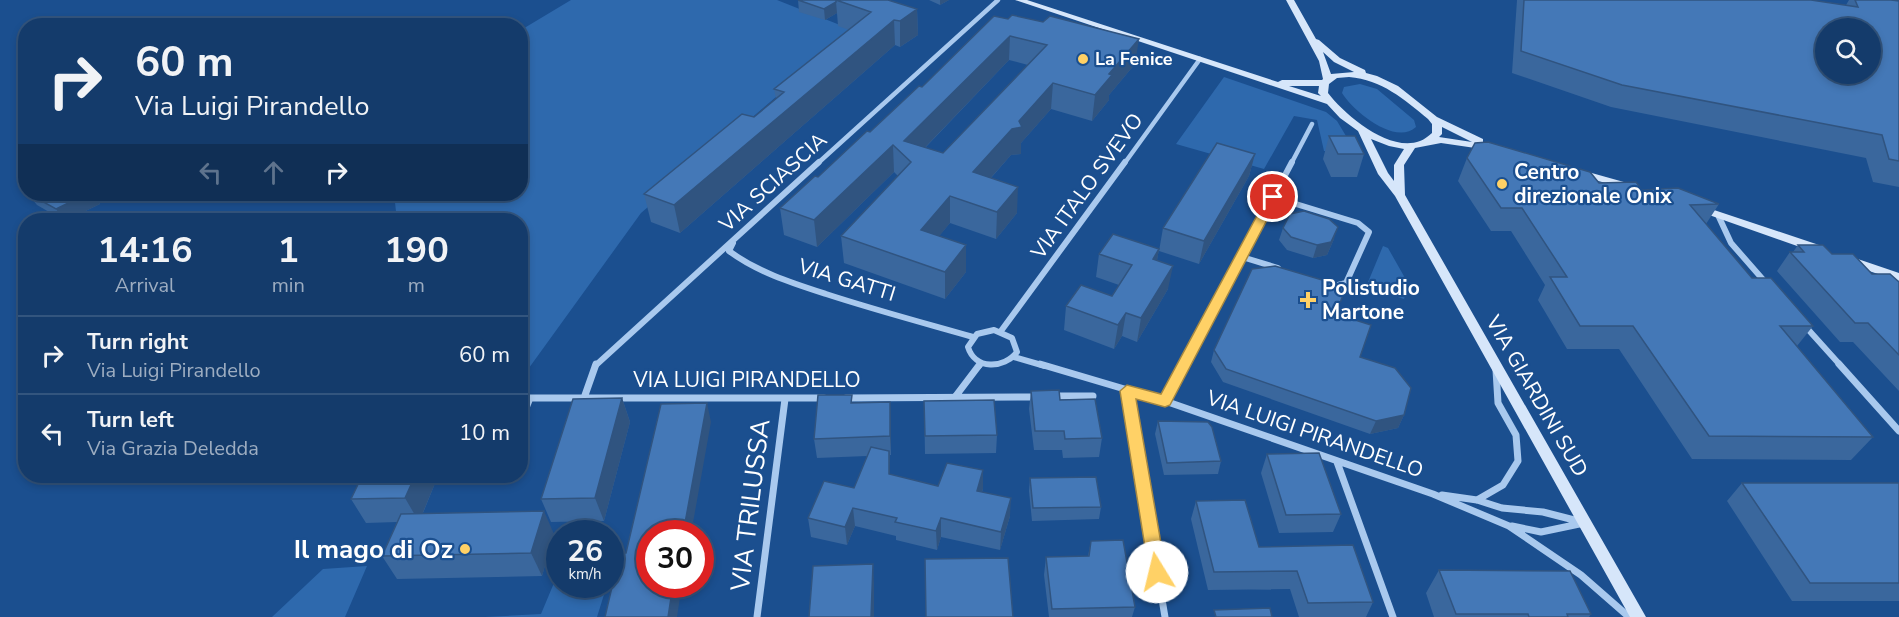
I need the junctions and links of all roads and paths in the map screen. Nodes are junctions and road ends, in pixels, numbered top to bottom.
1 (999, 0) edge
2 (1019, 0) edge
3 (1290, 0) edge
4 (1310, 37) junction
5 (1200, 59) junction
6 (1374, 77) junction
7 (1258, 78) junction
8 (1325, 81) junction
9 (1332, 103) junction
10 (1433, 118) junction
11 (1312, 124) dead end
12 (1362, 130) junction
13 (1427, 142) junction
14 (1411, 146) junction
15 (1570, 170) edge
16 (1637, 189) edge
17 (1400, 195) junction
18 (1273, 197) junction
19 (1690, 205) edge
20 (1718, 215) junction
21 (735, 238) junction
22 (1831, 254) edge
23 (1242, 257) junction
24 (1843, 258) edge
25 (1288, 271) edge
26 (1899, 277) edge
27 (1330, 285) edge
28 (1769, 286) edge
29 (1800, 320) edge
30 (1001, 332) junction
31 (973, 338) junction
32 (1014, 357) junction
33 (981, 363) junction
34 (1496, 366) junction
35 (1127, 391) junction
36 (1093, 396) dead end
37 (955, 397) junction
38 (584, 398) junction
39 (830, 398) edge
40 (842, 398) edge
41 (785, 399) junction
42 (1165, 401) junction
43 (528, 403) edge
44 (1899, 431) edge
45 (1337, 462) junction
46 (1433, 494) junction
47 (1477, 500) junction
48 (1585, 523) junction
49 (1509, 526) junction
50 (757, 617) edge
51 (1165, 617) edge
52 (1393, 617) edge
53 (1629, 617) edge
54 (1638, 617) edge

1 - 21 street, VIA SCIASCIA
2 - 5 main road
3 - 4 main road
4 - 6 main road
4 - 8 main road, VIA GIARDINI SUD
5 - 7 main road
5 - 30 street, VIA ITALO SVEVO
6 - 8 main road
6 - 10 main road
7 - 8 main road
7 - 9 main road
8 - 9 main road, VIA GIARDINI SUD
9 - 12 main road, VIA GIARDINI SUD
10 - 13 main road
10 - 13 main road, VIA GIARDINI SUD
11 - 18 street
12 - 14 main road, VIA GIARDINI SUD
12 - 17 main road, VIA GIARDINI SUD
13 - 14 main road, VIA GIARDINI SUD
14 - 17 main road, VIA GIARDINI SUD
15 - 16 main road
17 - 34 main road, VIA GIARDINI SUD
18 - 23 street
18 - 27 street
19 - 20 main road
20 - 22 main road
20 - 28 street
21 - 31 street, VIA GATTI
21 - 38 street, VIA SCIASCIA
23 - 25 street
23 - 42 street
24 - 26 main road
29 - 44 street
30 - 31 street
30 - 32 street
31 - 33 street
32 - 33 street
32 - 35 street, VIA LUIGI PIRANDELLO
33 - 37 street
34 - 47 street
34 - 48 main road, VIA GIARDINI SUD
35 - 42 street, VIA LUIGI PIRANDELLO
35 - 51 street
36 - 37 street, VIA LUIGI PIRANDELLO
37 - 40 street, VIA LUIGI PIRANDELLO
38 - 41 street, VIA LUIGI PIRANDELLO
38 - 43 street, VIA LUIGI PIRANDELLO
39 - 41 street, VIA LUIGI PIRANDELLO
41 - 50 street, VIA TRILUSSA
42 - 45 street, VIA LUIGI PIRANDELLO
45 - 46 street, VIA LUIGI PIRANDELLO
45 - 52 street
46 - 47 street, VIA LUIGI PIRANDELLO
46 - 49 street, VIA LUIGI PIRANDELLO
47 - 48 street, VIA LUIGI PIRANDELLO
48 - 49 street, VIA LUIGI PIRANDELLO
48 - 54 main road, VIA GIARDINI SUD
49 - 53 street, VIA LUIGI PIRANDELLO

